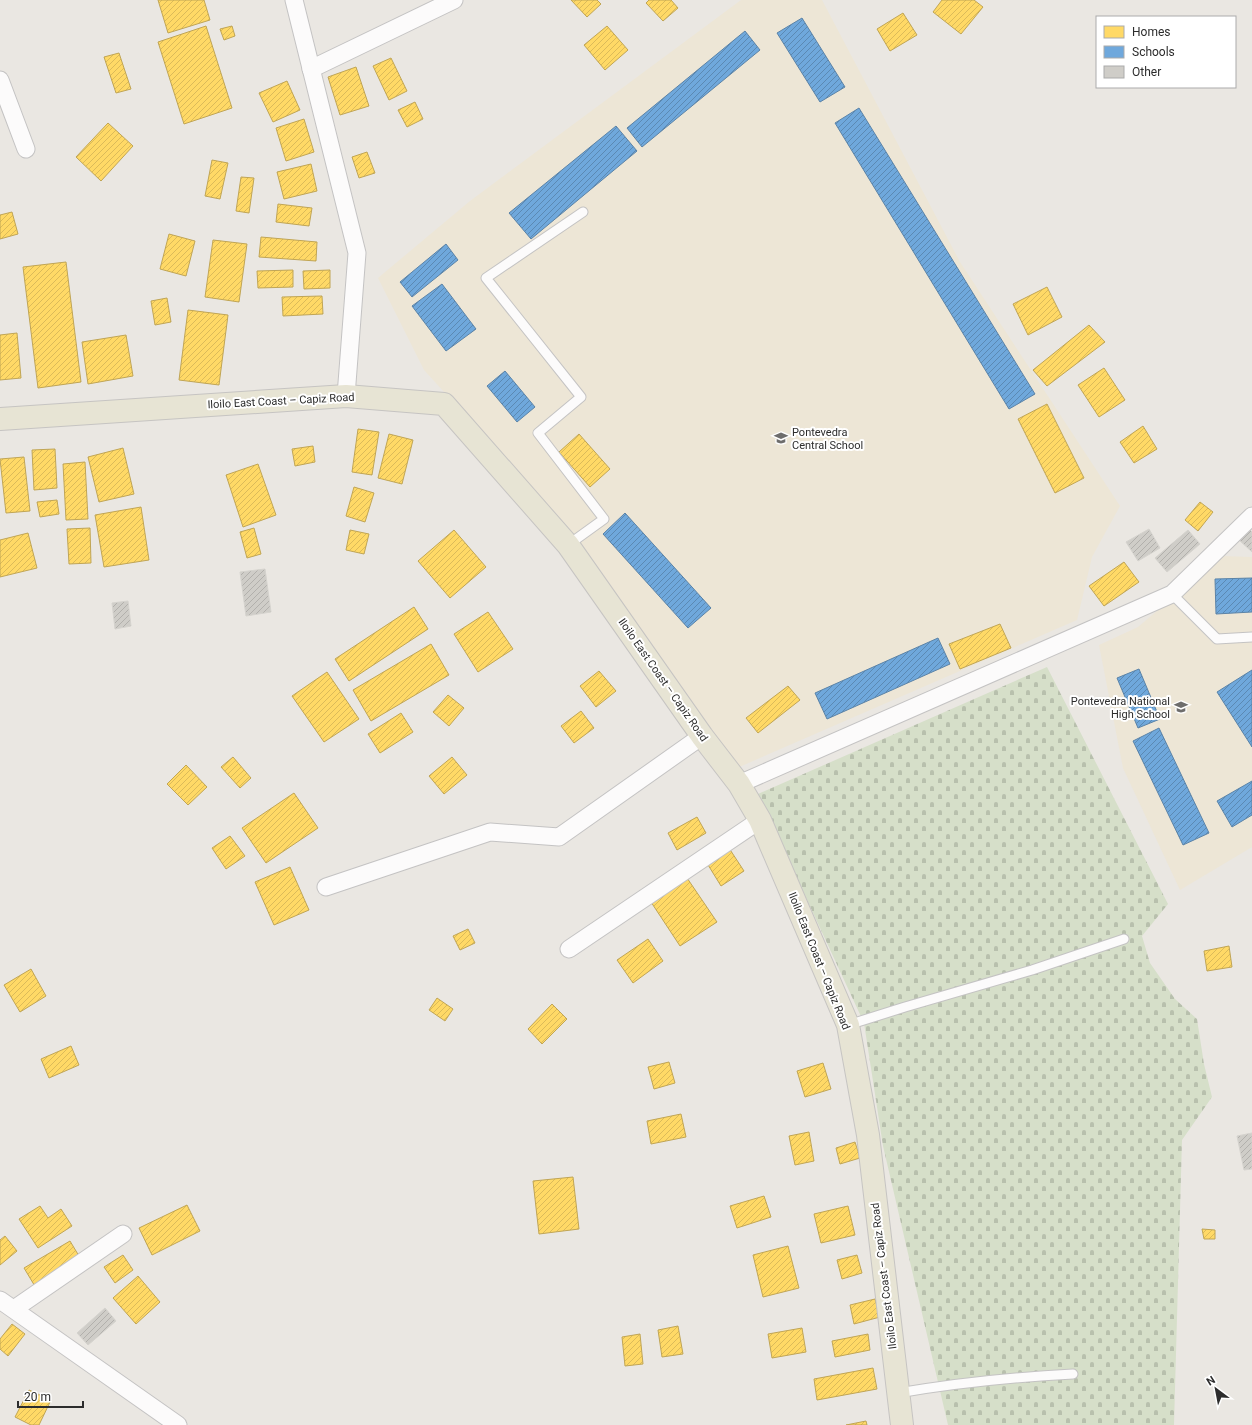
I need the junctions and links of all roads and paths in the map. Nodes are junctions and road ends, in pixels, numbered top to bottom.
1 (294, 0) edge
2 (454, 0) edge
3 (311, 68) junction
4 (0, 80) edge
5 (26, 149) dead end
6 (583, 212) dead end
7 (346, 396) junction
8 (0, 419) edge
9 (1252, 516) edge
10 (568, 545) junction
11 (1172, 594) junction
12 (1252, 637) edge
13 (702, 736) junction
14 (739, 784) junction
15 (760, 820) junction
16 (326, 887) dead end
17 (1124, 939) dead end
18 (569, 949) dead end
19 (848, 1025) junction
20 (123, 1234) dead end
21 (7, 1305) edge
22 (1074, 1374) dead end
23 (898, 1393) junction
24 (178, 1425) edge
25 (902, 1425) edge

1 - 3 street
2 - 3 street
3 - 7 street
4 - 5 street
6 - 10 lane
7 - 8 main road, Iloilo East Coast – Capiz Road
7 - 10 main road, Iloilo East Coast – Capiz Road
9 - 11 street
10 - 13 main road, Iloilo East Coast – Capiz Road
11 - 12 lane
11 - 14 street
13 - 14 main road, Iloilo East Coast – Capiz Road
13 - 16 street
14 - 15 main road, Iloilo East Coast – Capiz Road
15 - 18 street
15 - 19 main road, Iloilo East Coast – Capiz Road
17 - 19 lane
19 - 23 main road, Iloilo East Coast – Capiz Road
20 - 21 street
21 - 24 street
22 - 23 lane
23 - 25 main road, Iloilo East Coast – Capiz Road

